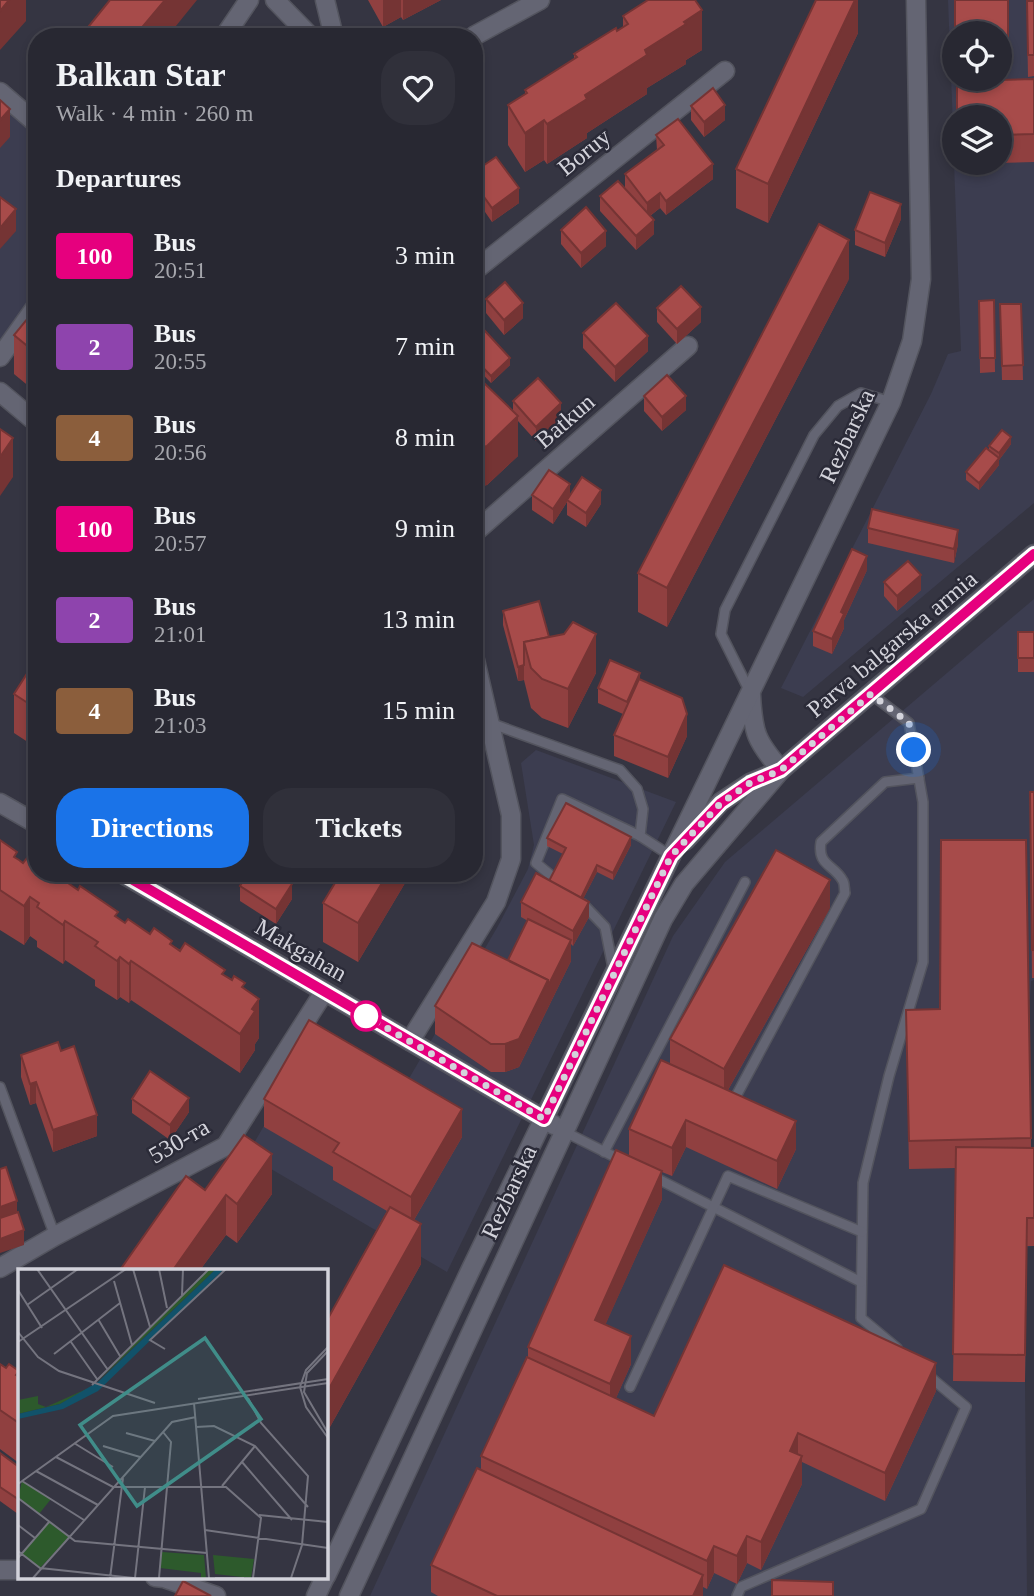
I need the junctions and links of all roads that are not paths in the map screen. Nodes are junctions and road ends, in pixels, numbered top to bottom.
1 (249, 0) edge
2 (275, 0) edge
3 (326, 0) edge
4 (540, 0) edge
5 (916, 0) edge
6 (230, 28) edge
7 (302, 28) edge
8 (332, 28) edge
9 (483, 31) edge
10 (725, 71) dead end
11 (0, 92) edge
12 (28, 116) edge
13 (483, 264) edge
14 (28, 318) edge
15 (688, 346) dead end
16 (0, 357) edge
17 (0, 392) edge
18 (891, 402) junction
19 (28, 415) edge
20 (483, 525) edge
21 (1034, 554) edge
22 (750, 692) junction
23 (871, 694) junction
24 (483, 697) edge
25 (489, 722) junction
26 (781, 770) junction
27 (919, 778) junction
28 (0, 803) edge
29 (28, 819) edge
30 (640, 836) junction
31 (671, 856) junction
32 (554, 878) edge
33 (136, 882) edge
34 (745, 882) dead end
35 (582, 903) edge
36 (614, 973) junction
37 (324, 992) junction
38 (410, 1041) junction
39 (0, 1087) edge
40 (736, 1098) edge
41 (544, 1119) junction
42 (565, 1132) junction
43 (604, 1152) junction
44 (628, 1164) edge
45 (640, 1170) edge
46 (713, 1207) junction
47 (862, 1231) junction
48 (55, 1236) junction
49 (0, 1268) edge
50 (861, 1282) junction
51 (903, 1353) edge
52 (924, 1371) edge
53 (630, 1387) dead end
54 (0, 1570) edge
55 (18, 1570) edge
56 (327, 1572) edge
57 (164, 1578) edge
58 (324, 1578) edge
59 (216, 1596) edge
60 (316, 1596) edge
61 (349, 1596) edge
62 (737, 1596) edge

1 - 6 street
2 - 7 street
3 - 8 street
4 - 9 street
5 - 18 street, Rezbarska
10 - 13 street, Boruy
11 - 12 street
14 - 16 street
15 - 20 street, Batkun
17 - 19 street
18 - 22 street, Rezbarska
18 - 22 lane
21 - 23 street, Parva balgarska armia
22 - 26 street
22 - 31 street, Rezbarska
23 - 26 street, Parva balgarska armia
23 - 27 lane
24 - 25 street
25 - 30 lane
25 - 38 street
26 - 31 street, Rezbarska
26 - 42 street, Rezbarska
27 - 40 lane
27 - 47 lane
28 - 29 street
30 - 31 lane
30 - 32 lane
31 - 36 street, Rezbarska
33 - 37 street, Makgahan
34 - 43 lane
35 - 36 lane
36 - 41 street, Rezbarska
37 - 38 street, Makgahan
37 - 48 street, 530-та
38 - 41 street, Makgahan
39 - 48 lane
41 - 42 street, Makgahan
41 - 56 street, Rezbarska
42 - 43 lane
42 - 61 street, Rezbarska
43 - 44 lane
45 - 46 lane
46 - 47 lane
46 - 50 lane
46 - 53 lane
47 - 50 lane
48 - 49 street, 530-та
50 - 51 lane
52 - 62 lane
54 - 55 street
57 - 59 street
58 - 60 street, Rezbarska

